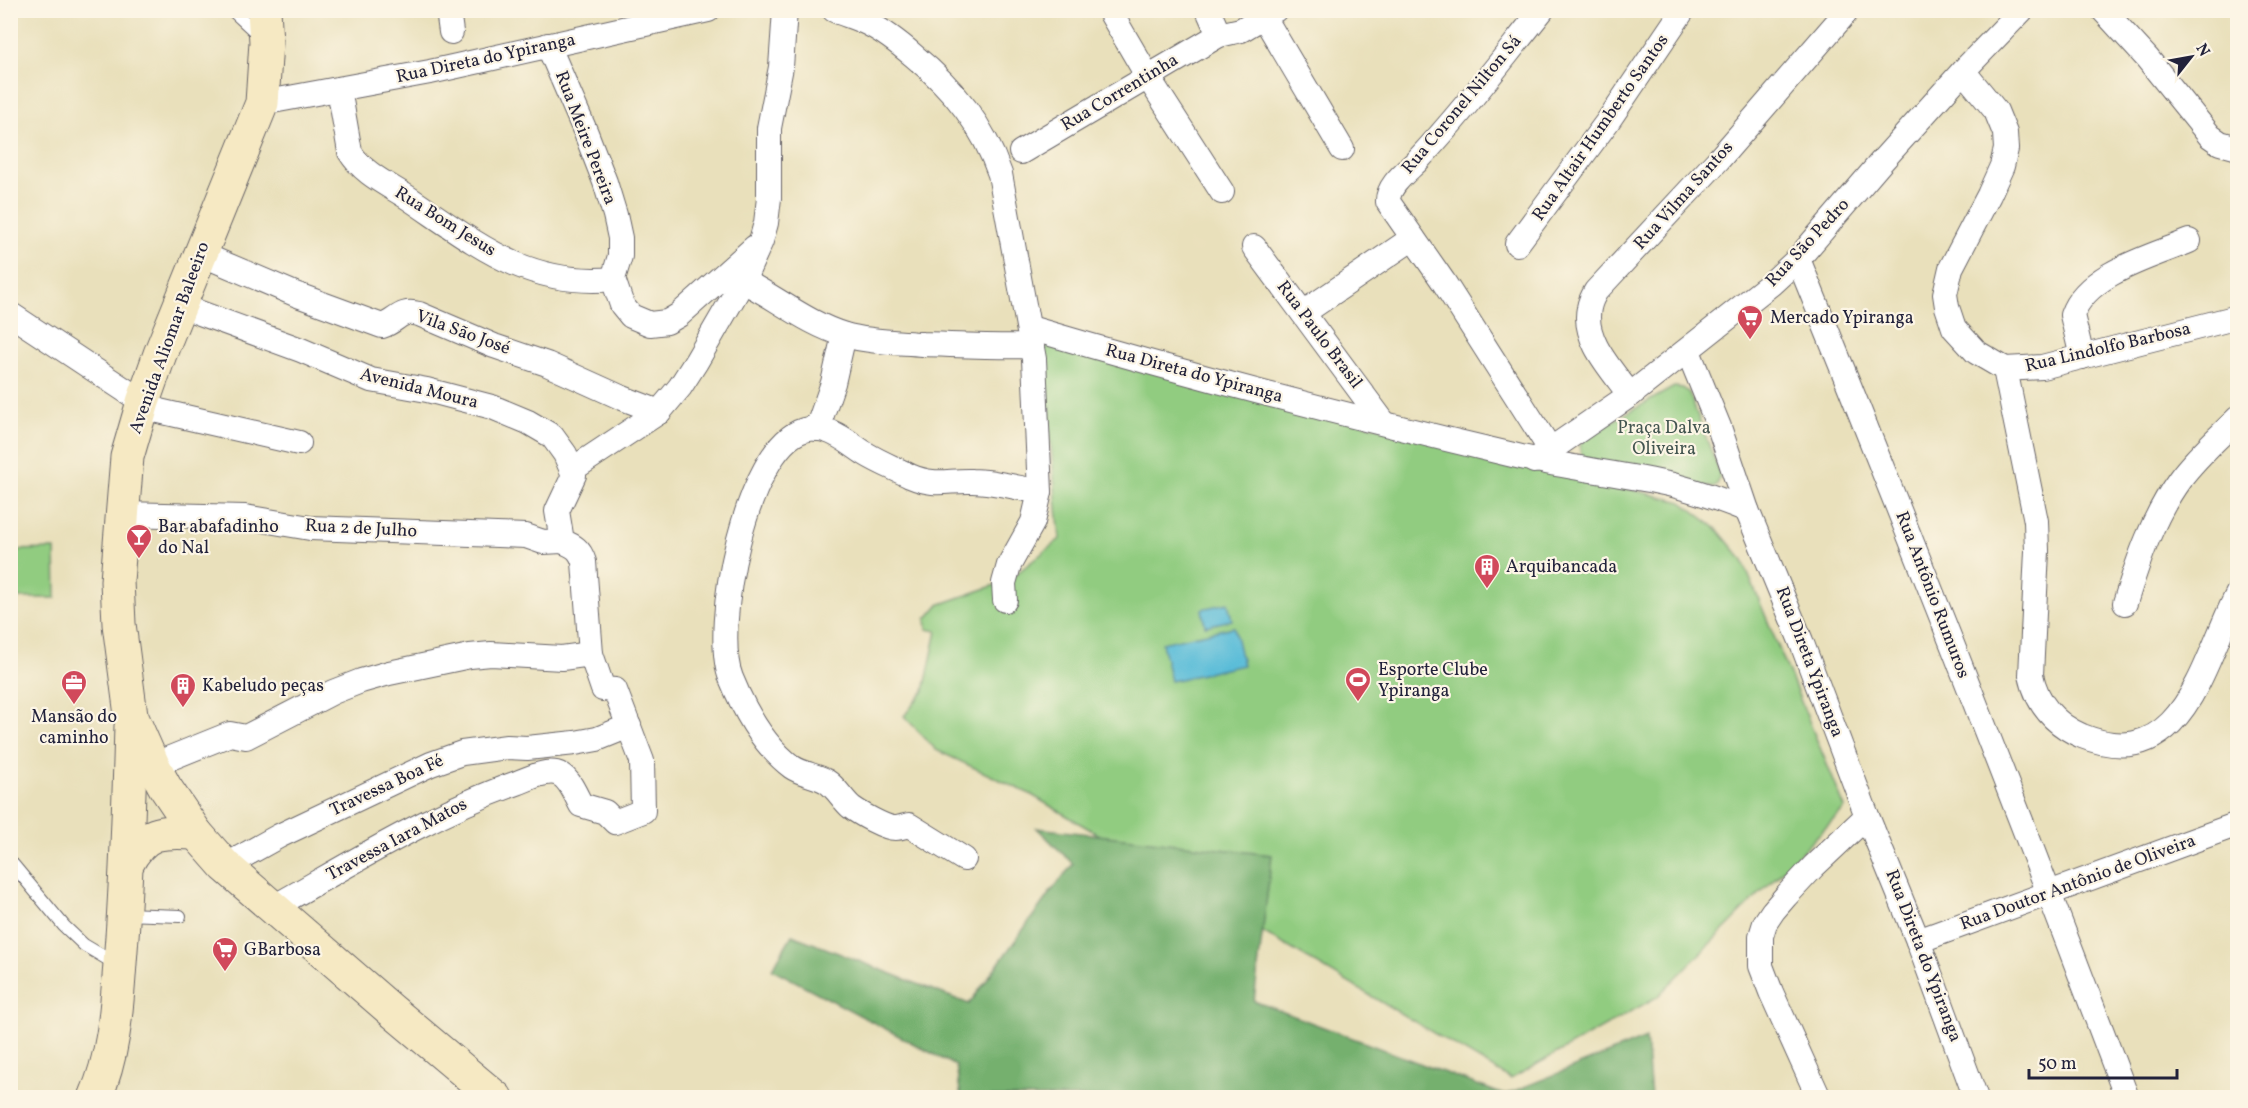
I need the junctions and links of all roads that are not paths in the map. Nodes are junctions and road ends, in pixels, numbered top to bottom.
1 (232, 10) edge
2 (708, 10) edge
3 (785, 10) edge
4 (834, 10) edge
5 (1108, 10) edge
6 (1208, 10) edge
7 (1542, 10) edge
8 (1683, 10) edge
9 (1848, 10) edge
10 (2022, 10) edge
11 (2103, 10) edge
12 (1269, 14) edge
13 (265, 26) edge
14 (1219, 35) junction
15 (548, 45) junction
16 (1963, 71) junction
17 (1148, 77) junction
18 (339, 89) junction
19 (262, 103) junction
20 (2238, 148) edge
21 (1342, 149) dead end
22 (1021, 152) dead end
23 (1222, 192) dead end
24 (1413, 238) junction
25 (761, 241) junction
26 (2189, 241) dead end
27 (1517, 244) dead end
28 (1254, 247) dead end
29 (201, 254) junction
30 (1798, 259) junction
31 (613, 279) junction
32 (743, 281) junction
33 (181, 306) junction
34 (1303, 314) junction
35 (10, 315) edge
36 (2238, 317) edge
37 (844, 335) junction
38 (1031, 337) junction
39 (1688, 351) junction
40 (2082, 357) junction
41 (2006, 369) junction
42 (1630, 395) junction
43 (143, 402) junction
44 (659, 412) junction
45 (2238, 418) edge
46 (1384, 423) junction
47 (817, 429) junction
48 (299, 443) dead end
49 (1542, 455) junction
50 (573, 469) junction
51 (1040, 492) junction
52 (1747, 510) junction
53 (123, 514) junction
54 (561, 541) junction
55 (2238, 593) edge
56 (1005, 600) dead end
57 (2125, 603) dead end
58 (591, 654) junction
59 (131, 715) junction
60 (629, 726) junction
61 (153, 765) junction
62 (1867, 816) junction
63 (2238, 824) edge
64 (196, 833) junction
65 (964, 859) dead end
66 (10, 861) edge
67 (128, 864) junction
68 (225, 866) junction
69 (2048, 894) junction
70 (273, 908) junction
71 (124, 914) junction
72 (180, 916) dead end
73 (1918, 940) junction
74 (120, 966) junction
75 (491, 1095) edge
76 (95, 1098) edge
77 (1819, 1098) edge
78 (1976, 1098) edge
79 (2127, 1098) edge

1 - 13 lane
2 - 15 street, Rua Direta do Ypiranga
3 - 25 street
4 - 38 street
5 - 17 street
6 - 14 street
7 - 24 street, Rua Coronel Nilton Sá
8 - 27 street, Rua Altair Humberto Santos
9 - 42 street, Rua Vilma Santos
10 - 16 street, Rua São Pedro
11 - 20 street
12 - 14 street, Rua Correntinha
12 - 21 street
13 - 19 main road, Avenida Aliomar Baleeiro
14 - 17 street, Rua Correntinha
15 - 18 street, Rua Direta do Ypiranga
15 - 31 street, Rua Meire Pereira
16 - 30 street, Rua São Pedro
16 - 41 street, Rua Lindolfo Barbosa
17 - 22 street, Rua Correntinha
17 - 23 street
18 - 19 street, Rua Direta do Ypiranga
18 - 31 street, Rua Bom Jesus
19 - 29 main road, Avenida Aliomar Baleeiro
24 - 34 street
24 - 49 street
25 - 31 street
25 - 32 street
26 - 40 street
28 - 34 street, Rua Paulo Brasil
29 - 33 main road, Avenida Aliomar Baleeiro
29 - 44 street, Vila São José
30 - 39 street, Rua São Pedro
30 - 69 street, Rua Antônio Rumuros
32 - 37 street, Rua Direta do Ypiranga
32 - 44 street
33 - 43 main road, Avenida Aliomar Baleeiro
33 - 50 street, Avenida Moura
34 - 46 street, Rua Paulo Brasil
35 - 43 street
36 - 40 street, Rua Lindolfo Barbosa
37 - 38 street, Rua Direta do Ypiranga
37 - 47 street
38 - 46 street, Rua Direta do Ypiranga
38 - 51 street
39 - 42 street, Rua São Pedro
39 - 52 street, Rua Direta Ypiranga
40 - 41 street, Rua Lindolfo Barbosa
41 - 55 street
42 - 49 street, Rua São Pedro
43 - 48 street
43 - 53 main road, Avenida Aliomar Baleeiro
44 - 50 street
45 - 57 street
46 - 49 street, Rua Direta do Ypiranga
47 - 51 street
47 - 65 street
49 - 52 street, Rua Direta do Ypiranga
50 - 54 street
51 - 56 street
52 - 62 street, Rua Direta Ypiranga
53 - 54 street, Rua 2 de Julho
53 - 59 main road, Avenida Aliomar Baleeiro
54 - 58 street
58 - 60 street
58 - 61 street
59 - 61 main road, Avenida Aliomar Baleeiro
59 - 67 main road
60 - 68 street, Travessa Boa Fé
60 - 70 street, Travessa Iara Matos
61 - 64 main road, Avenida Aliomar Baleeiro
62 - 73 street, Rua Direta do Ypiranga
62 - 77 street
63 - 69 street, Rua Doutor Antônio de Oliveira
64 - 67 main road
64 - 68 main road, Avenida Aliomar Baleeiro
66 - 74 lane
67 - 71 main road
68 - 70 main road, Avenida Aliomar Baleeiro
69 - 73 street, Rua Doutor Antônio de Oliveira
69 - 79 street, Rua Antônio Rumuros
70 - 75 main road, Avenida Aliomar Baleeiro
71 - 72 lane
71 - 74 main road
73 - 78 street, Rua Direta do Ypiranga
74 - 76 main road

